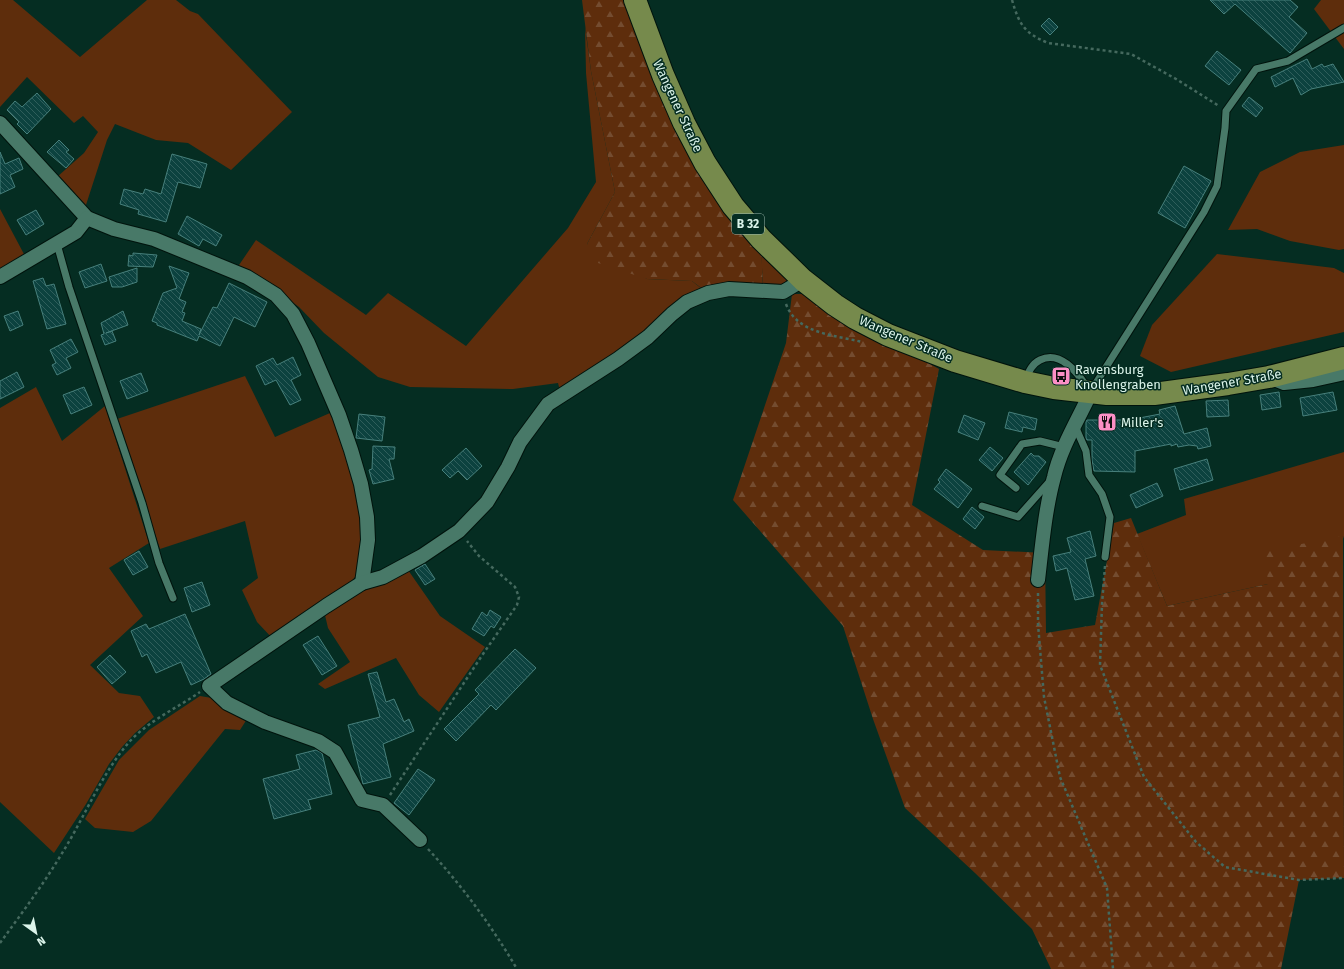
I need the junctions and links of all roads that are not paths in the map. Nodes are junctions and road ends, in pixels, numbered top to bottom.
1 (635, 0) edge
2 (1344, 28) edge
3 (0, 123) edge
4 (87, 218) junction
5 (57, 244) junction
6 (0, 277) edge
7 (803, 280) junction
8 (1344, 358) edge
9 (1344, 374) edge
10 (1269, 377) junction
11 (1025, 382) junction
12 (1091, 392) junction
13 (1075, 426) junction
14 (1064, 447) junction
15 (1054, 476) junction
16 (1016, 488) dead end
17 (982, 506) dead end
18 (1105, 557) road end
19 (1038, 580) road end
20 (362, 583) junction
21 (173, 598) dead end
22 (420, 840) road end

1 - 7 main road, Wangener Straße / B 32
2 - 12 lane
3 - 4 street
4 - 5 street
4 - 20 street
5 - 6 street
5 - 21 lane
7 - 11 main road, Wangener Straße / B 32
7 - 20 street
8 - 10 main road, Wangener Straße / B 32
9 - 10 street
10 - 12 main road, Wangener Straße / B 32
11 - 12 main road, Wangener Straße / B 32
11 - 12 lane
12 - 13 street
13 - 14 street
13 - 18 lane
14 - 15 street
14 - 16 lane
15 - 17 lane
15 - 19 street
20 - 22 street

